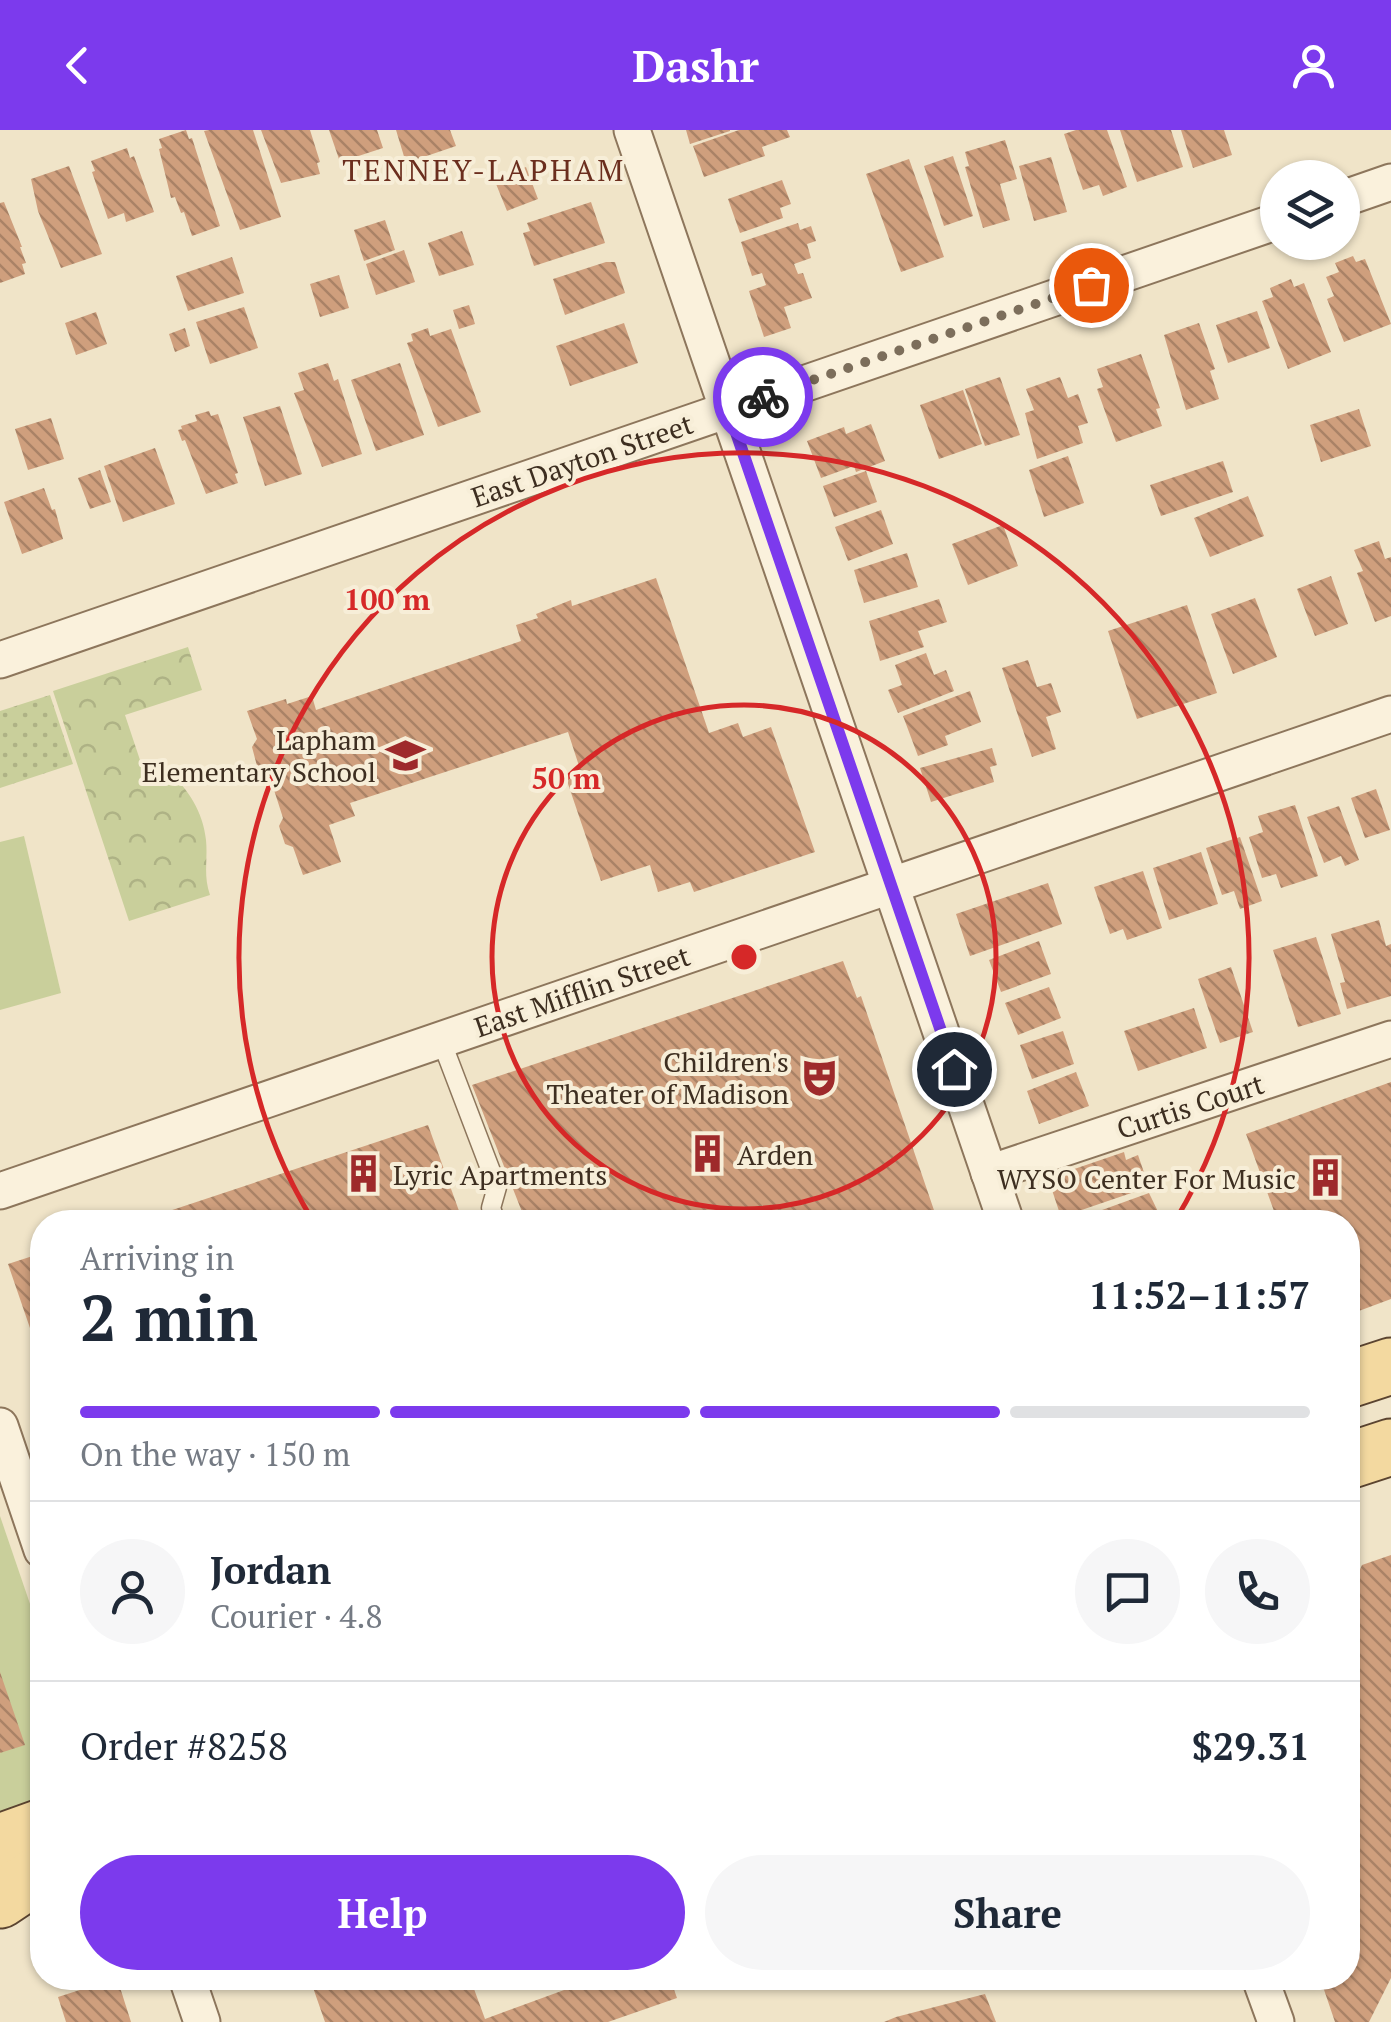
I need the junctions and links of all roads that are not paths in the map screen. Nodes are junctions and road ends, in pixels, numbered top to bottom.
1 (632, 130) edge
2 (1391, 182) edge
3 (1360, 193) edge
4 (1260, 227) edge
5 (728, 409) junction
6 (0, 660) edge
7 (1391, 714) edge
8 (891, 885) junction
9 (1391, 1039) edge
10 (442, 1040) junction
11 (989, 1172) junction
12 (0, 1191) edge
13 (494, 1210) edge
14 (1002, 1210) edge
15 (1391, 1366) edge
16 (1360, 1376) edge
17 (0, 1426) edge
18 (1391, 1447) edge
19 (1360, 1458) edge
20 (30, 1515) edge
21 (30, 1831) edge
22 (0, 1842) edge
23 (30, 1880) edge
24 (0, 1900) edge
25 (30, 1910) edge
26 (0, 1920) edge
27 (191, 1990) edge
28 (1264, 1990) edge
29 (202, 2022) edge
30 (1276, 2022) edge

1 - 5 street
2 - 3 street
4 - 5 street, East Dayton Street
5 - 6 street, East Dayton Street
5 - 8 street
7 - 8 street, East Mifflin Street
8 - 10 street, East Mifflin Street
8 - 11 street
9 - 11 street, Curtis Court
10 - 12 street, East Mifflin Street
10 - 13 lane
11 - 14 street
15 - 16 main road
17 - 20 street
18 - 19 main road
21 - 22 main road
23 - 24 main road
25 - 26 main road
27 - 29 street
28 - 30 street

